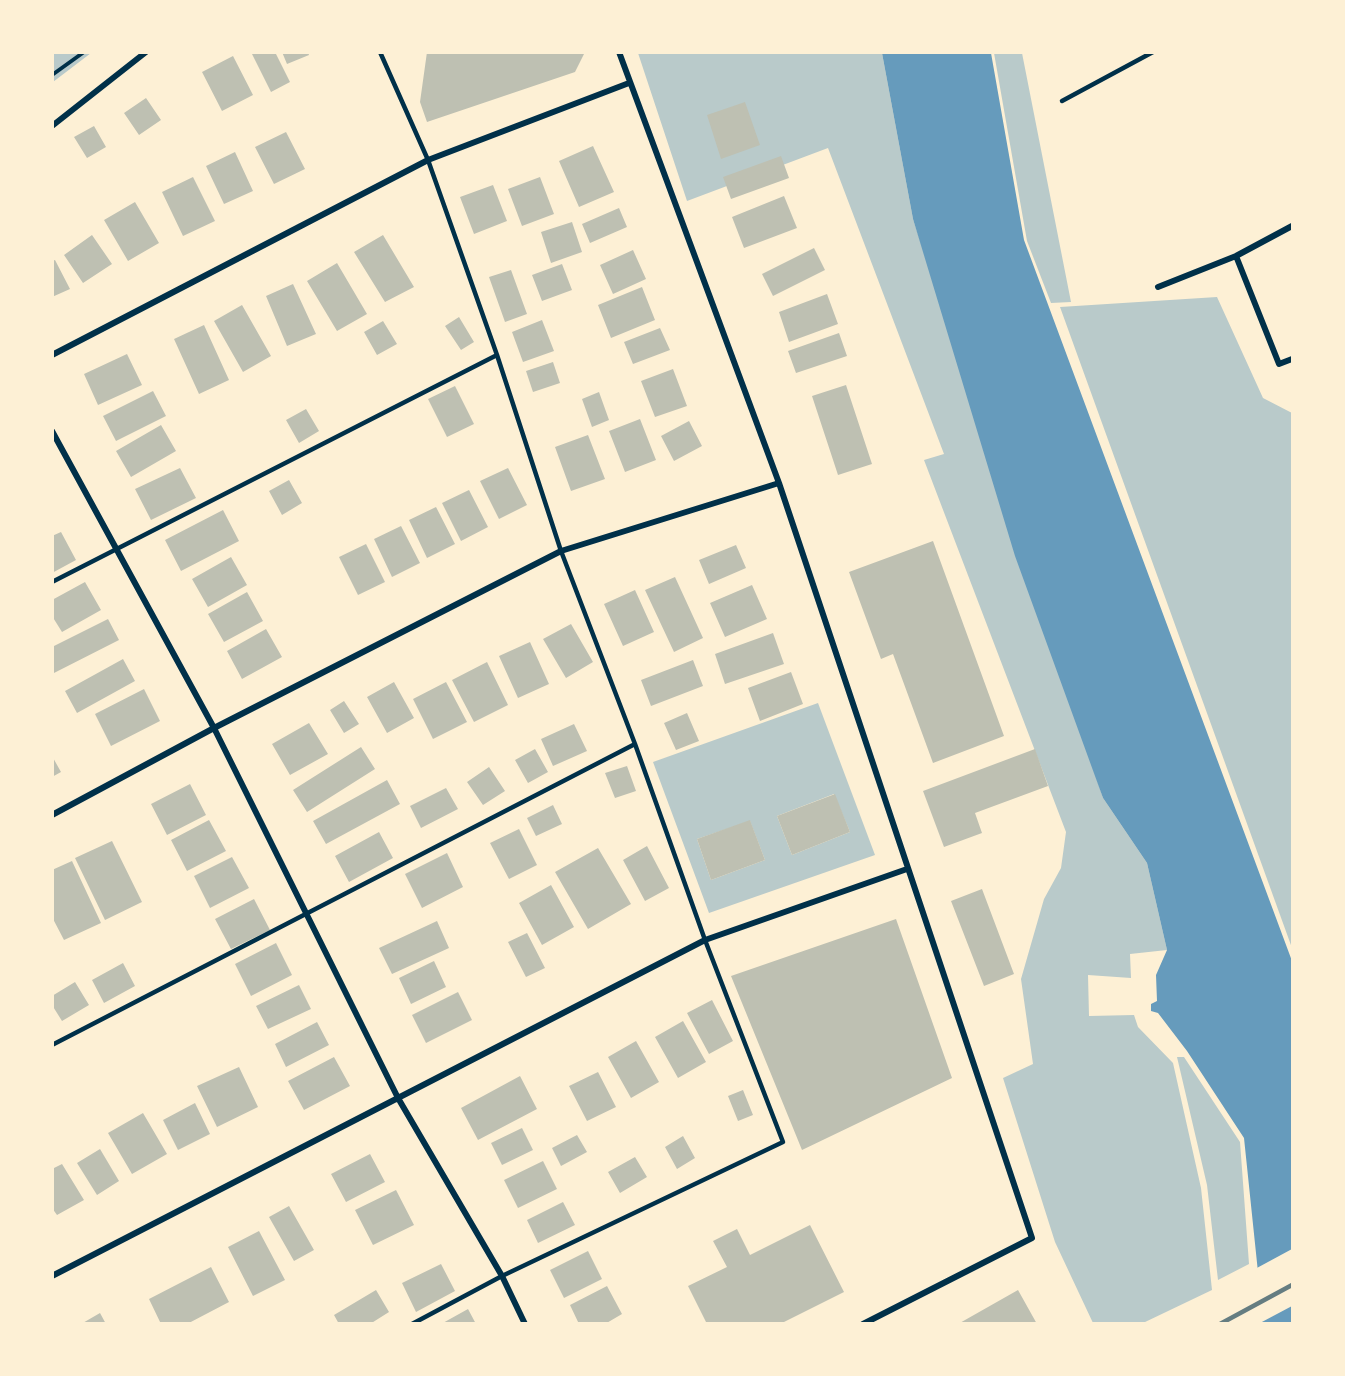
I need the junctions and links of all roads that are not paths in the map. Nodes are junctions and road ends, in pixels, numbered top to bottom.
1 (146, 52) edge
2 (380, 52) edge
3 (619, 52) edge
4 (1153, 52) edge
5 (629, 83) junction
6 (1062, 101) dead end
7 (52, 126) edge
8 (428, 160) junction
9 (1293, 226) edge
10 (1236, 256) junction
11 (1158, 287) dead end
12 (52, 355) edge
13 (497, 355) junction
14 (1293, 359) edge
15 (52, 431) edge
16 (779, 483) junction
17 (116, 549) junction
18 (561, 551) junction
19 (52, 582) edge
20 (214, 728) junction
21 (635, 744) junction
22 (52, 815) edge
23 (907, 869) junction
24 (309, 915) junction
25 (705, 940) junction
26 (52, 1045) edge
27 (398, 1098) junction
28 (52, 1276) edge
29 (502, 1276) junction
30 (412, 1323) edge
31 (525, 1323) edge
32 (863, 1323) edge

1 - 7 street
2 - 8 lane
3 - 5 street
4 - 6 lane
5 - 8 street
5 - 16 street
8 - 12 street
8 - 13 lane
9 - 10 street
10 - 11 street
10 - 14 street
13 - 17 lane
13 - 18 lane
15 - 17 street
16 - 18 street
16 - 23 street
17 - 19 lane
17 - 20 street
18 - 20 street
18 - 21 lane
20 - 22 street
20 - 24 street
21 - 24 lane
21 - 25 lane
23 - 25 street
23 - 32 street
24 - 26 lane
24 - 27 street
25 - 27 street
25 - 29 lane
27 - 28 street
27 - 29 street
29 - 30 lane
29 - 31 street

